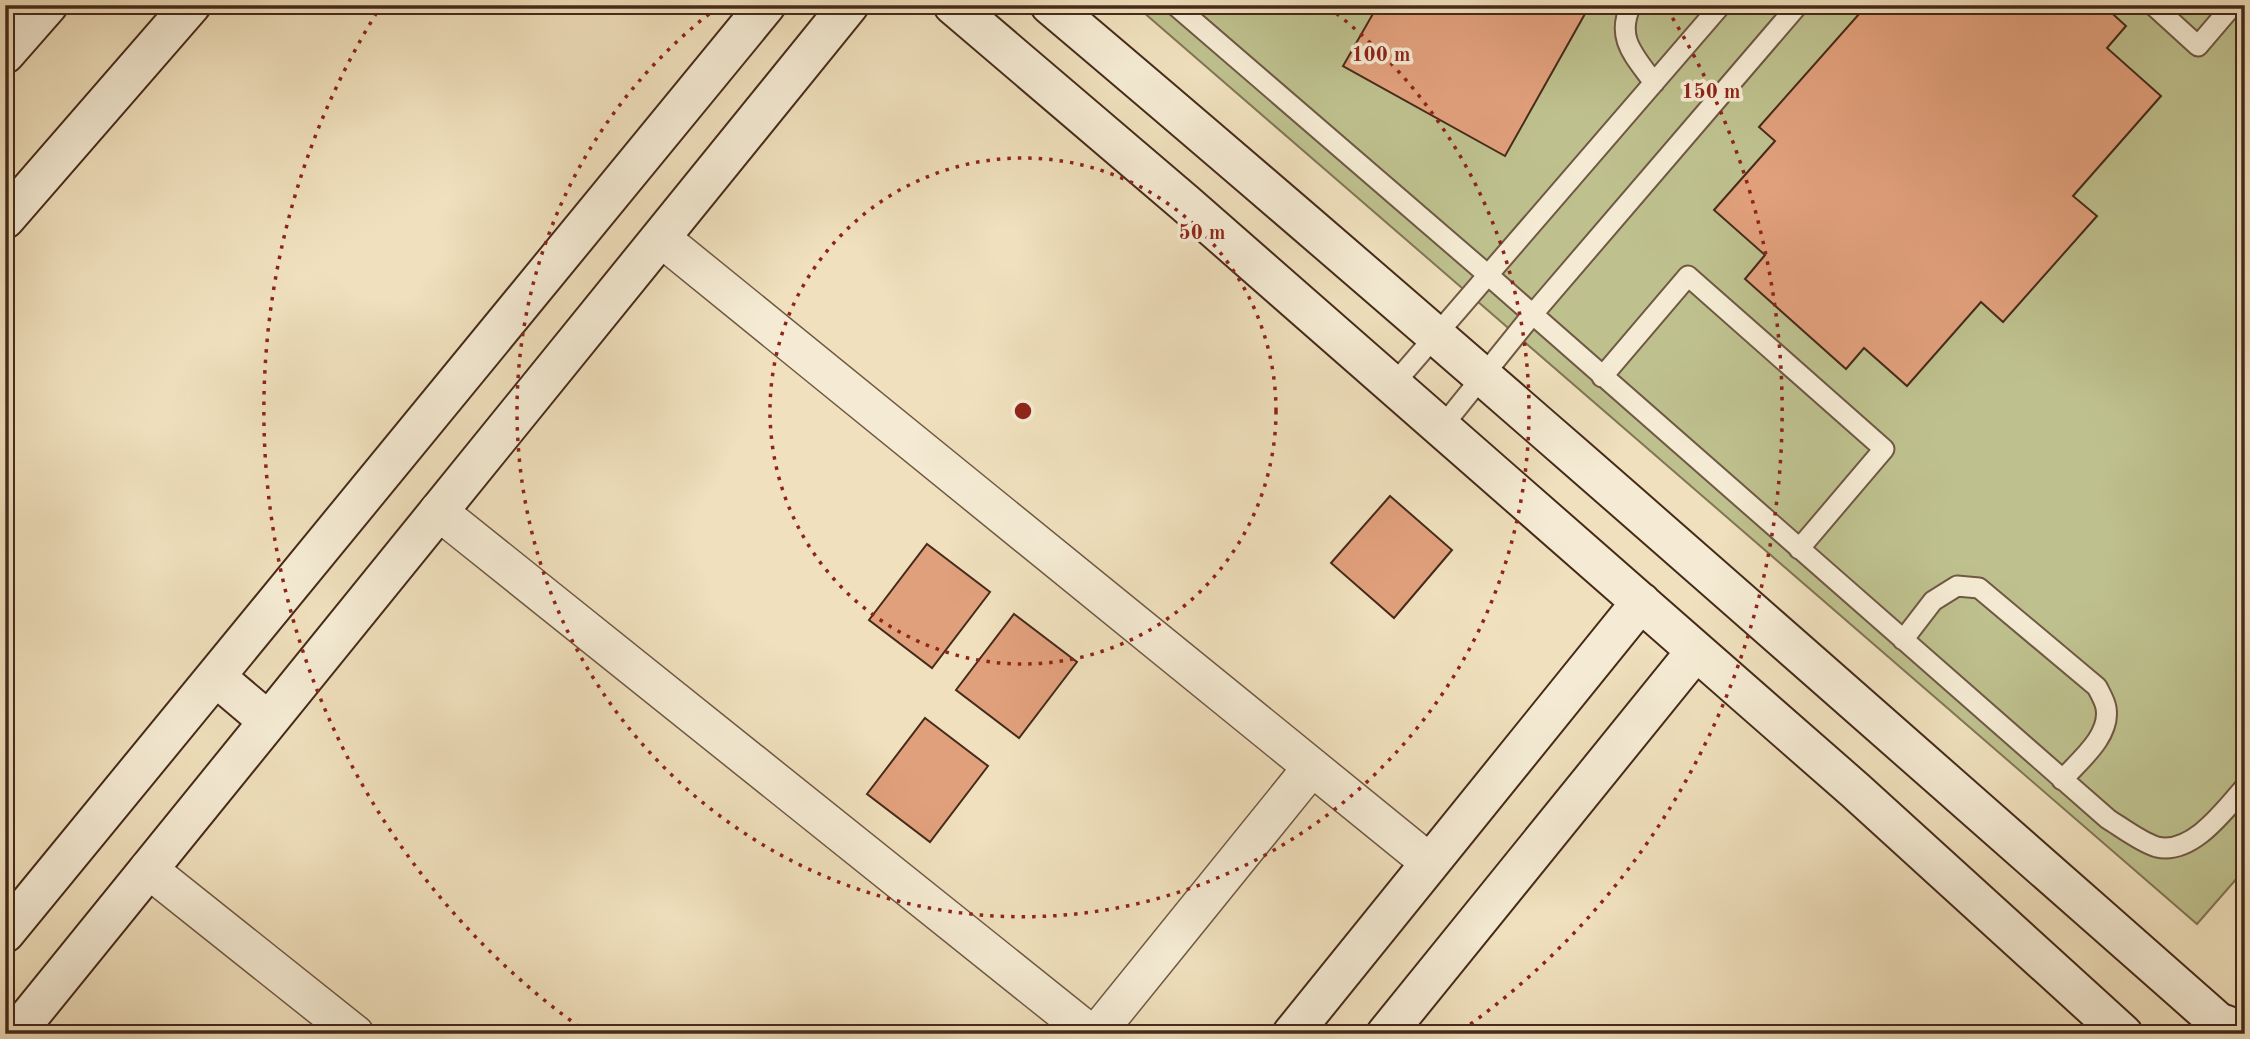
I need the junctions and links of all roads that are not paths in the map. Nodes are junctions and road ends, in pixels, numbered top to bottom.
1 (48, 5) edge
2 (191, 5) edge
3 (766, 5) edge
4 (849, 5) edge
5 (953, 5) edge
6 (1050, 5) edge
7 (1175, 5) edge
8 (1631, 5) edge
9 (1721, 5) edge
10 (1798, 5) edge
11 (2153, 5) edge
12 (2233, 5) edge
13 (5, 54) edge
14 (1654, 83) junction
15 (5, 219) edge
16 (661, 238) junction
17 (1488, 275) junction
18 (1532, 315) junction
19 (1435, 336) junction
20 (1481, 377) junction
21 (1602, 377) junction
22 (1393, 385) junction
23 (1441, 428) junction
24 (438, 511) junction
25 (1799, 549) junction
26 (1641, 602) junction
27 (1903, 640) junction
28 (1696, 650) junction
29 (216, 677) junction
30 (268, 721) junction
31 (1312, 767) junction
32 (2062, 780) junction
33 (2245, 787) edge
34 (1430, 863) junction
35 (148, 869) junction
36 (5, 933) edge
37 (2245, 1032) edge
38 (15, 1034) edge
39 (355, 1034) edge
40 (1094, 1034) edge
41 (1292, 1034) edge
42 (1386, 1034) edge
43 (2123, 1034) edge

1 - 13 street
2 - 15 street
3 - 29 street
4 - 16 street
5 - 22 street
6 - 19 street
7 - 17 lane
8 - 14 lane
9 - 14 lane
10 - 18 lane
11 - 12 lane
14 - 17 lane
16 - 24 street
16 - 31 street
17 - 18 lane
17 - 19 lane
18 - 20 lane
18 - 21 lane
19 - 20 street
19 - 22 lane
20 - 23 lane
20 - 37 street
21 - 25 lane
21 - 25 lane
22 - 23 street
23 - 26 street
24 - 30 street
24 - 40 street
25 - 27 lane
26 - 28 street
26 - 34 street
27 - 32 lane
27 - 32 lane
28 - 42 street
28 - 43 street
29 - 30 street
29 - 36 street
30 - 35 street
31 - 34 street
31 - 40 street
32 - 33 lane
34 - 41 street
35 - 38 street
35 - 39 street

